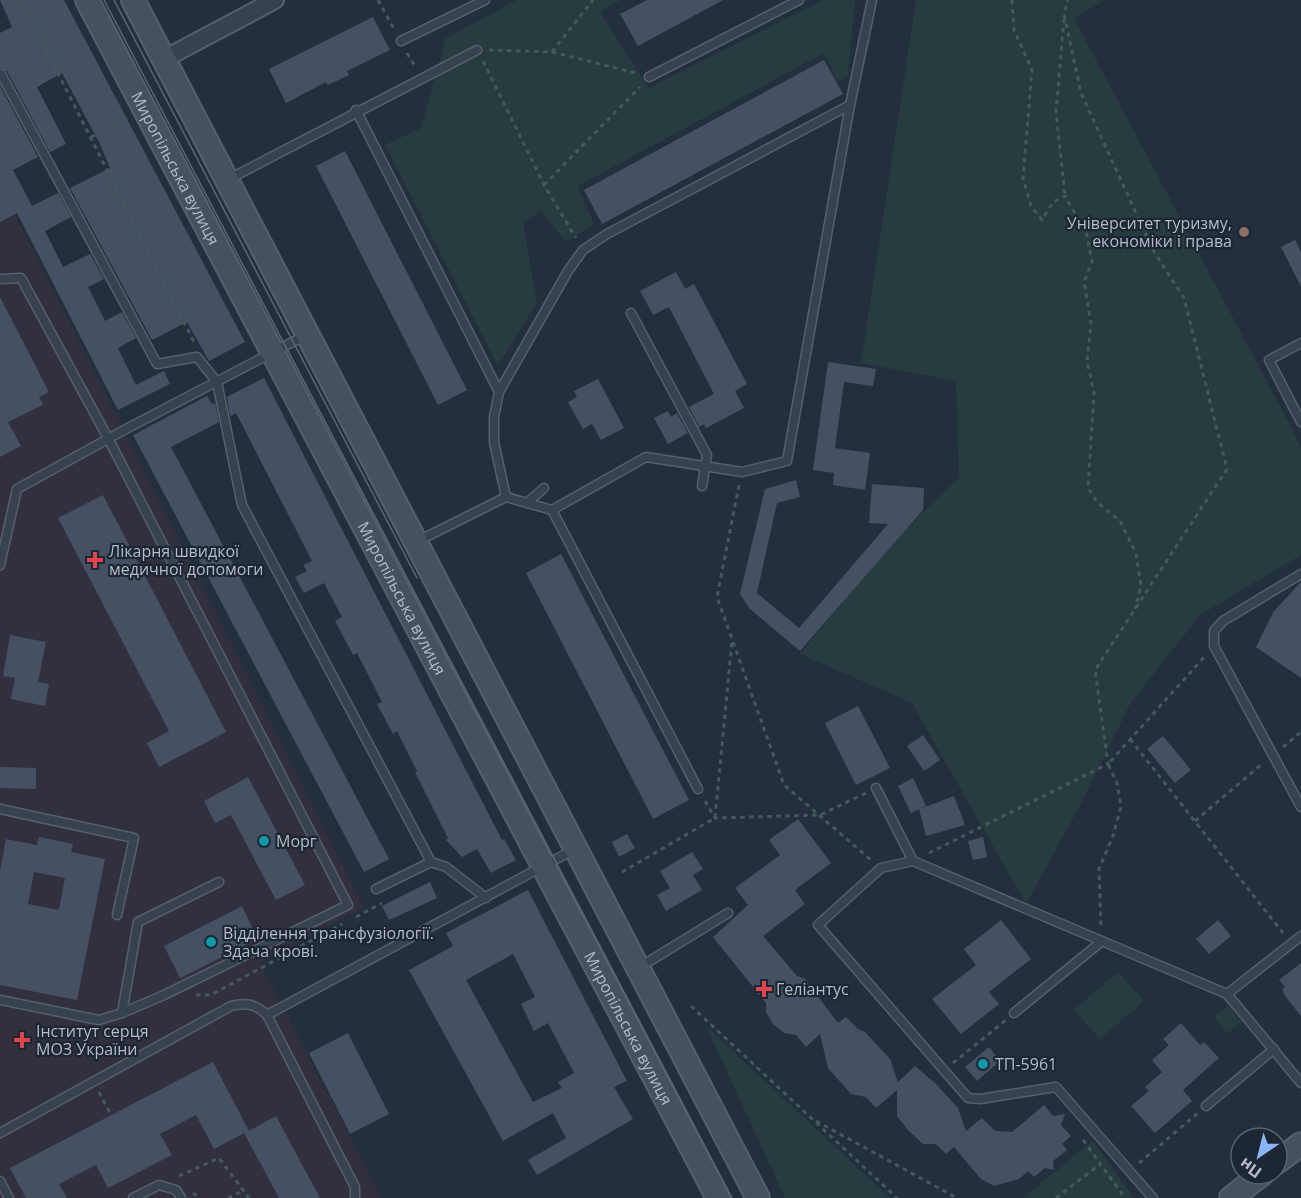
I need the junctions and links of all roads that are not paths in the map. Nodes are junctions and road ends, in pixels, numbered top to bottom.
1 (87, 0) edge
2 (133, 0) edge
3 (275, 0) edge
4 (484, 0) edge
5 (799, 0) edge
6 (872, 0) edge
7 (401, 41) dead end
8 (477, 50) road end
9 (164, 59) junction
10 (1, 74) edge
11 (649, 77) road end
12 (850, 105) junction
13 (356, 111) junction
14 (226, 180) junction
15 (0, 279) edge
16 (631, 313) dead end
17 (306, 335) junction
18 (1301, 343) edge
19 (274, 352) junction
20 (217, 382) junction
21 (499, 392) junction
22 (1301, 422) edge
23 (108, 438) junction
24 (705, 466) junction
25 (702, 486) dead end
26 (544, 488) dead end
27 (506, 497) junction
28 (527, 503) junction
29 (552, 510) junction
30 (417, 541) junction
31 (0, 565) edge
32 (1301, 574) edge
33 (876, 788) road end
34 (698, 789) road end
35 (1301, 807) edge
36 (0, 809) edge
37 (576, 849) junction
38 (913, 861) junction
39 (430, 862) junction
40 (543, 866) junction
41 (219, 882) dead end
42 (376, 889) dead end
43 (486, 898) junction
44 (729, 913) dead end
45 (117, 915) dead end
46 (1301, 936) edge
47 (1101, 942) junction
48 (637, 969) junction
49 (1227, 994) junction
50 (0, 1000) edge
51 (122, 1013) junction
52 (1014, 1013) road end
53 (267, 1015) junction
54 (1274, 1049) junction
55 (1298, 1071) edge
56 (1301, 1083) edge
57 (1206, 1106) road end
58 (0, 1133) edge
59 (0, 1181) edge
60 (1246, 1186) edge
61 (9, 1198) edge
62 (133, 1198) edge
63 (181, 1198) edge
64 (355, 1198) edge
65 (718, 1198) edge
66 (758, 1198) edge
67 (1153, 1198) edge
68 (1231, 1198) edge

1 - 19 street, Миропільська вулиця
2 - 9 street
3 - 9 street
4 - 7 lane
5 - 11 lane
6 - 12 lane
8 - 13 lane
9 - 14 street
10 - 20 lane
12 - 21 lane
12 - 24 lane
13 - 14 lane
13 - 21 lane
14 - 17 street
15 - 23 lane
16 - 24 lane
17 - 19 lane
17 - 30 street
18 - 22 lane
19 - 20 lane
19 - 40 street, Миропільська вулиця
20 - 23 lane
20 - 39 lane
21 - 27 lane
23 - 31 lane
23 - 51 lane
24 - 25 lane
24 - 29 lane
26 - 28 lane
27 - 28 lane
27 - 30 lane
28 - 29 lane
29 - 34 lane
30 - 37 street
32 - 35 lane
33 - 38 lane
36 - 45 lane
37 - 40 lane
37 - 48 street
38 - 47 lane
38 - 67 lane
39 - 42 lane
39 - 43 lane
40 - 43 lane
40 - 65 street, Миропільська вулиця
41 - 51 lane
43 - 53 lane
44 - 48 lane
46 - 49 lane
47 - 49 lane
47 - 52 lane
48 - 66 street
49 - 54 lane
50 - 51 lane
53 - 58 lane
53 - 64 lane
54 - 55 lane
54 - 57 lane
55 - 56 lane
59 - 61 lane
60 - 68 street
62 - 63 lane

